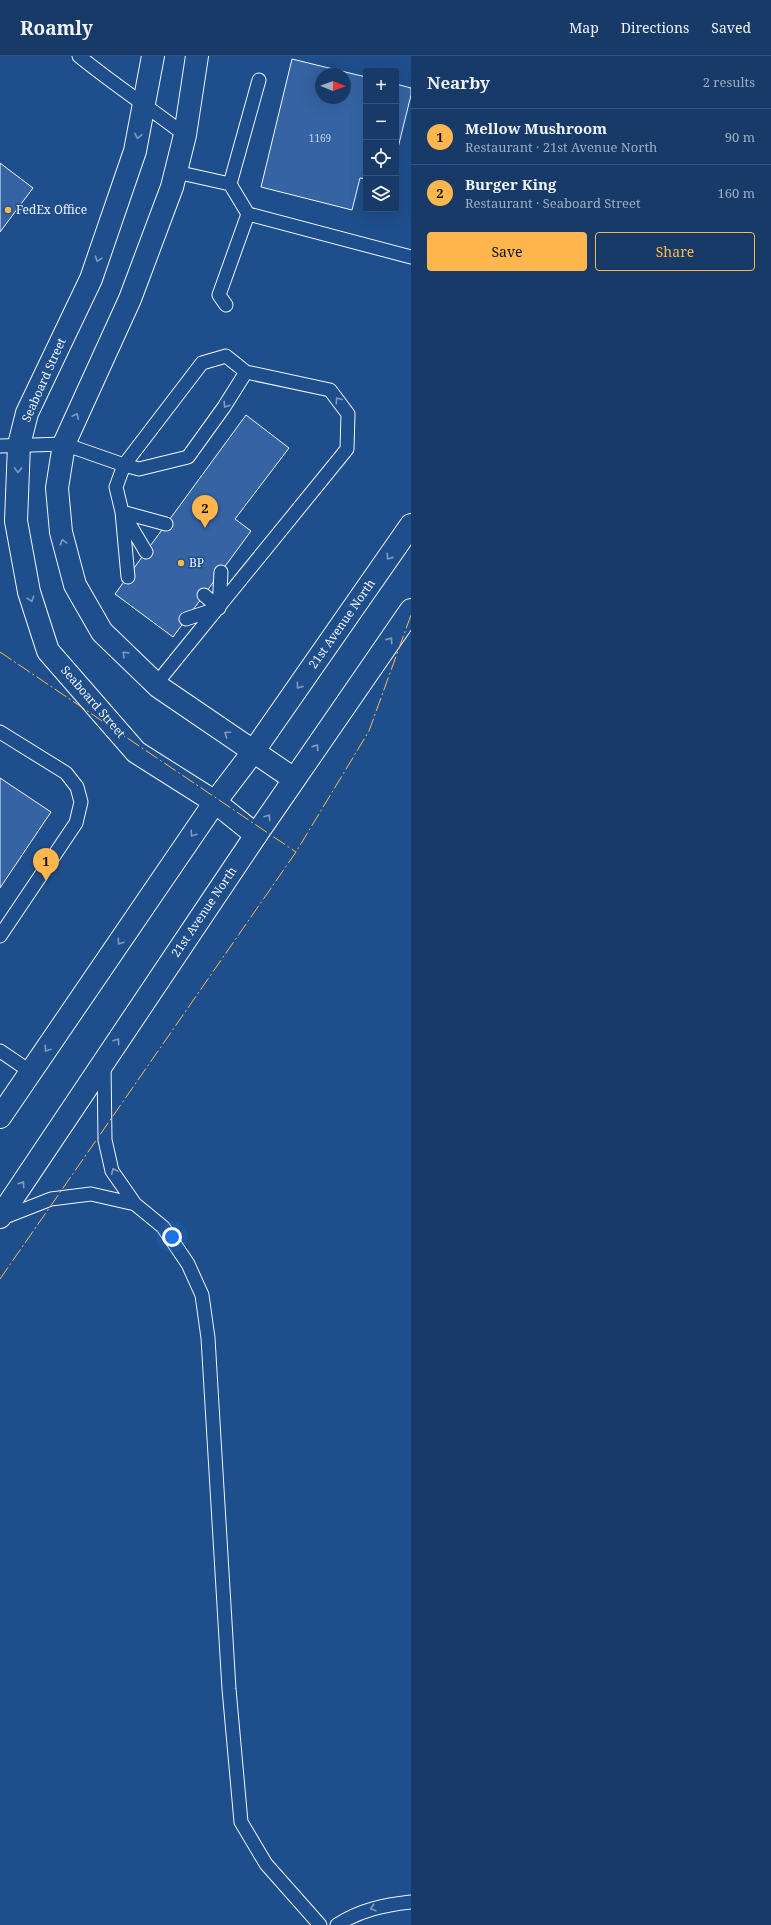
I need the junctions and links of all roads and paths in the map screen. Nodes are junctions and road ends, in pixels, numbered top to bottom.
1 (78, 56) edge
2 (153, 56) edge
3 (197, 56) edge
4 (259, 80) dead end
5 (145, 104) junction
6 (185, 135) junction
7 (176, 172) junction
8 (230, 184) junction
9 (248, 214) junction
10 (411, 257) edge
11 (226, 304) dead end
12 (246, 372) junction
13 (64, 444) junction
14 (10, 446) edge
15 (124, 465) junction
16 (122, 512) junction
17 (166, 524) dead end
18 (411, 525) edge
19 (146, 552) dead end
20 (221, 572) dead end
21 (128, 577) dead end
22 (204, 595) dead end
23 (219, 608) junction
24 (411, 610) edge
25 (186, 619) dead end
26 (156, 684) junction
27 (0, 732) edge
28 (253, 752) junction
29 (294, 779) junction
30 (215, 802) junction
31 (256, 834) junction
32 (0, 936) edge
33 (0, 1051) edge
34 (104, 1061) junction
35 (31, 1072) junction
36 (0, 1117) edge
37 (135, 1204) junction
38 (0, 1218) edge
39 (411, 1902) edge
40 (411, 1908) edge
41 (320, 1925) edge
42 (337, 1925) edge

1 - 5 lane
2 - 5 street, Seaboard Street
3 - 6 street
4 - 8 lane
5 - 6 lane
5 -> 14 street, Seaboard Street
6 - 7 street
7 - 8 lane
13 -> 7 street
8 - 9 lane
9 - 10 lane
9 - 11 lane
12 -> 15 lane
12 - 15 lane
23 -> 12 lane
13 - 14 lane
13 - 15 lane
26 -> 13 street
14 -> 30 street, Seaboard Street
15 - 16 lane
16 - 17 lane
16 - 19 lane
16 - 21 lane
18 -> 28 street, 21st Avenue North
20 - 23 lane
22 - 23 lane
23 - 25 lane
23 - 26 lane
29 -> 24 street, 21st Avenue North
28 -> 26 street
27 - 32 lane
28 - 29 street
28 - 30 street, 21st Avenue North
31 -> 29 street, 21st Avenue North
30 - 31 street, Seaboard Street
30 -> 35 street, 21st Avenue North
34 -> 31 street, 21st Avenue North
33 - 35 lane
37 -> 34 lane
38 -> 34 street, 21st Avenue North
35 - 36 street, 21st Avenue North
37 - 38 lane
37 - 41 lane
39 - 40 lane
39 -> 42 lane

